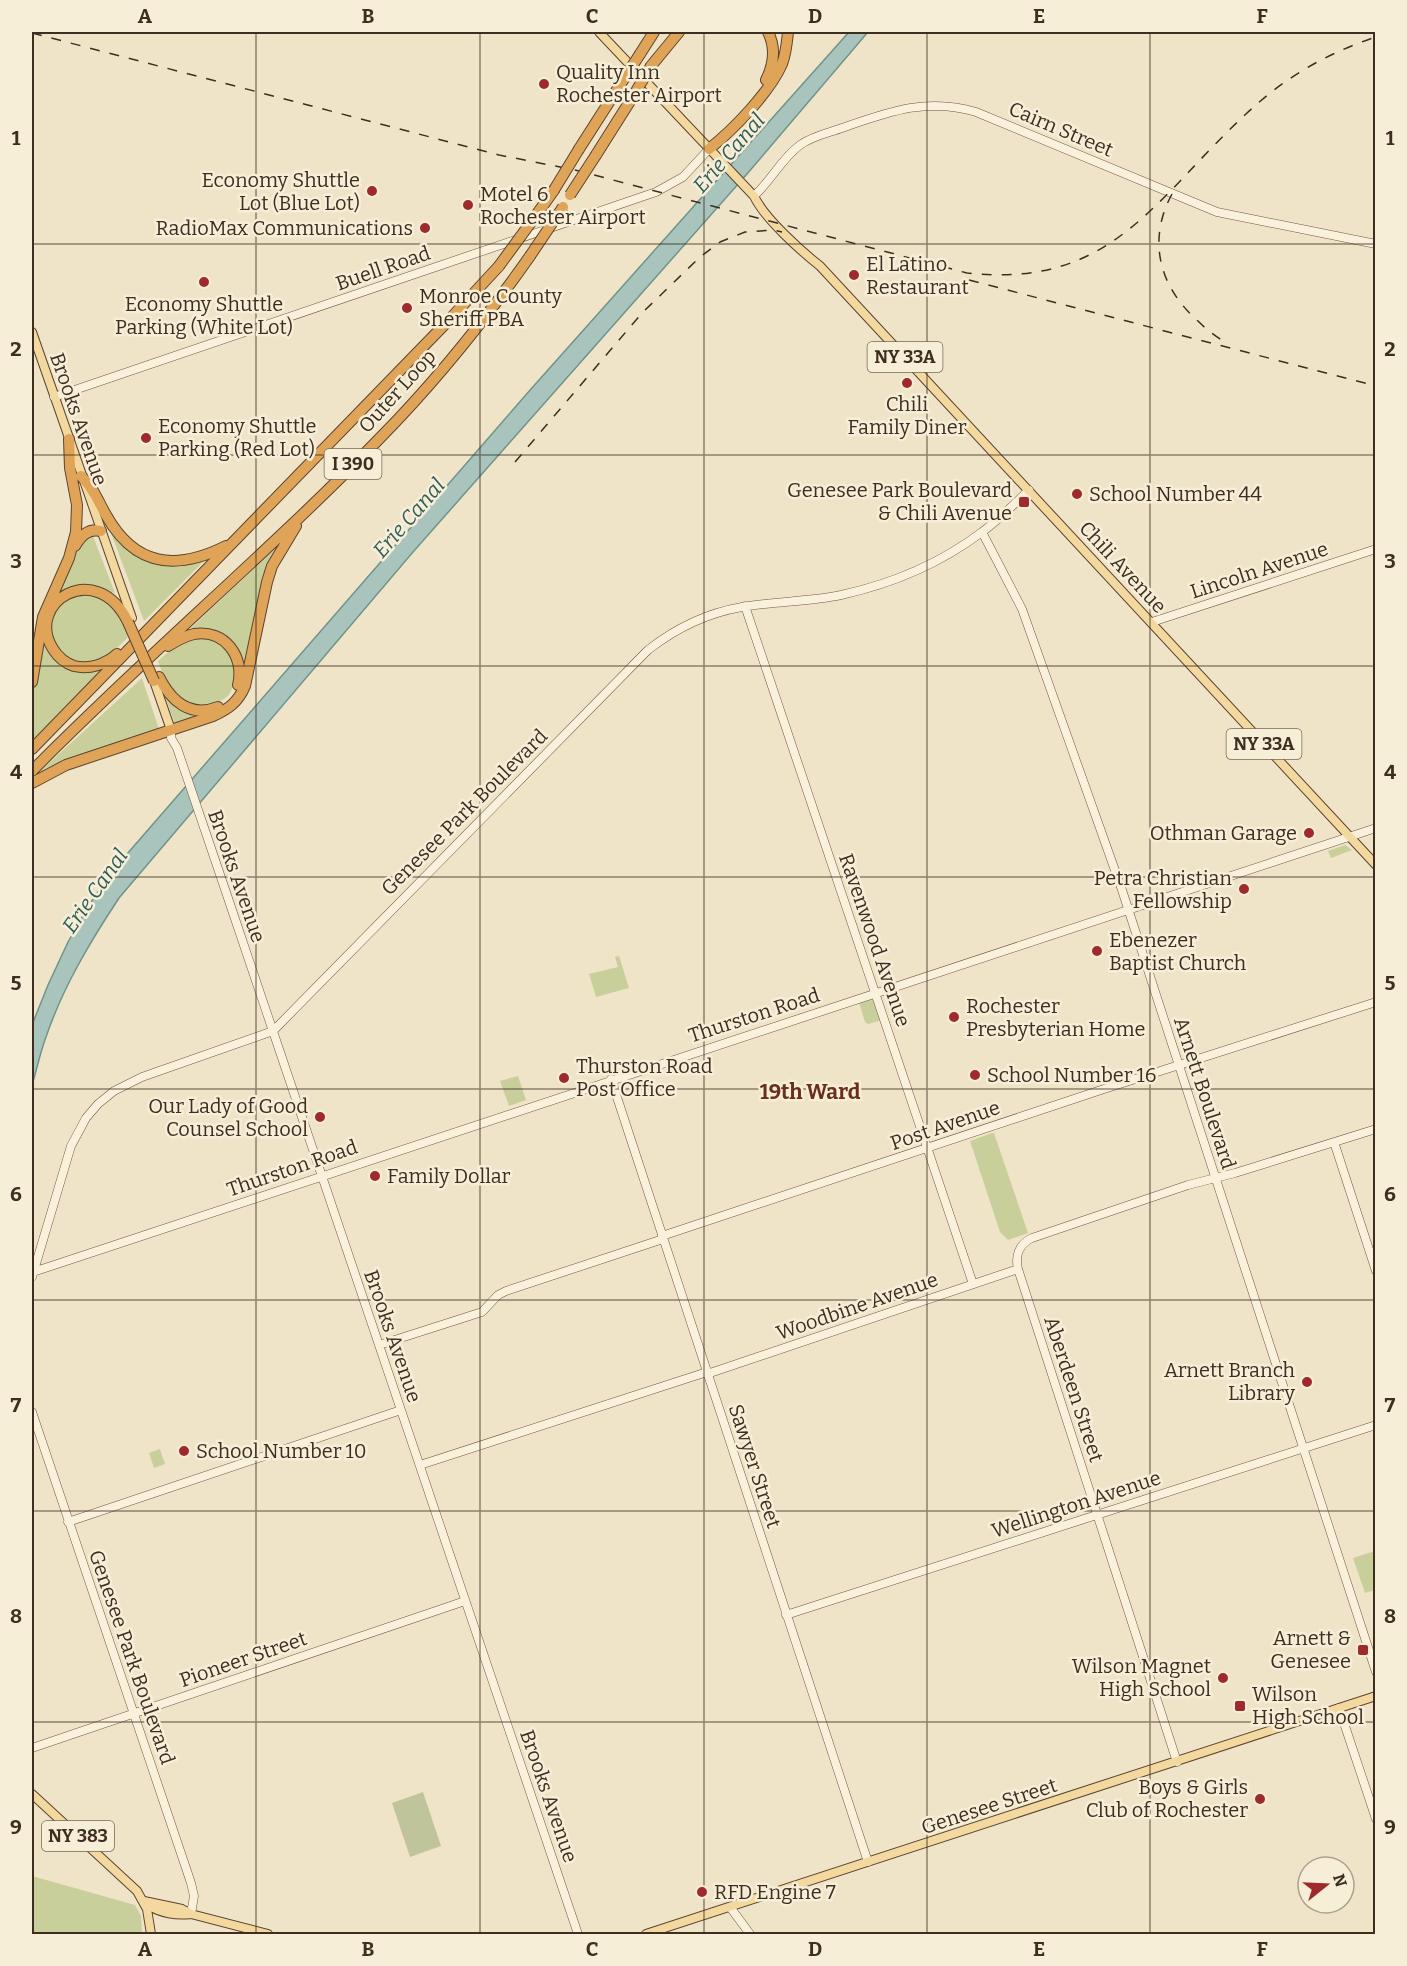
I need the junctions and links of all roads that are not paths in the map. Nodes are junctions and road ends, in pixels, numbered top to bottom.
1 (599, 32) edge
2 (654, 32) edge
3 (673, 32) edge
4 (679, 32) edge
5 (768, 32) edge
6 (788, 32) edge
7 (651, 66) junction
8 (709, 149) junction
9 (754, 196) junction
10 (1376, 244) edge
11 (32, 332) edge
12 (54, 397) junction
13 (69, 439) junction
14 (81, 476) junction
15 (1029, 490) junction
16 (312, 504) junction
17 (101, 531) junction
18 (982, 532) junction
19 (234, 542) junction
20 (1376, 549) edge
21 (69, 558) junction
22 (745, 606) junction
23 (130, 620) junction
24 (1152, 622) junction
25 (144, 634) junction
26 (155, 653) junction
27 (156, 679) junction
28 (32, 682) edge
29 (171, 731) junction
30 (32, 750) edge
31 (32, 771) edge
32 (32, 783) edge
33 (1376, 828) edge
34 (1349, 837) junction
35 (1376, 865) edge
36 (1129, 909) junction
37 (875, 992) junction
38 (1376, 1002) edge
39 (273, 1031) junction
40 (1179, 1065) junction
41 (610, 1080) junction
42 (1376, 1129) edge
43 (1334, 1142) junction
44 (928, 1148) junction
45 (322, 1175) junction
46 (1216, 1178) junction
47 (663, 1238) junction
48 (1018, 1269) junction
49 (1376, 1270) edge
50 (32, 1274) edge
51 (973, 1284) junction
52 (379, 1345) junction
53 (707, 1373) junction
54 (401, 1410) junction
55 (32, 1412) edge
56 (1376, 1425) edge
57 (1303, 1448) junction
58 (420, 1466) junction
59 (1097, 1514) junction
60 (68, 1522) junction
61 (465, 1601) junction
62 (786, 1614) junction
63 (1376, 1672) edge
64 (1376, 1696) edge
65 (1339, 1708) junction
66 (133, 1714) junction
67 (32, 1748) edge
68 (1177, 1762) junction
69 (32, 1794) edge
70 (1376, 1819) edge
71 (868, 1862) junction
72 (144, 1901) junction
73 (730, 1907) junction
74 (191, 1914) junction
75 (151, 1935) edge
76 (268, 1935) edge
77 (578, 1935) edge
78 (646, 1935) edge
79 (750, 1935) edge

1 - 8 main road, Chili Avenue / NY 33A
2 - 19 highway, Outer Loop / I 390, bridge
3 - 7 highway, Outer Loop / I 390
4 - 7 highway
5 - 8 highway
6 - 8 highway
7 - 16 highway, Outer Loop / I 390, bridge
8 - 9 main road, Chili Avenue / NY 33A
8 - 12 street, Buell Road
9 - 10 street, Cairn Street
9 - 15 main road, Chili Avenue / NY 33A
11 - 12 main road, Brooks Avenue
12 - 13 main road, Brooks Avenue
13 - 14 main road, Brooks Avenue
13 - 21 highway
14 - 17 main road, Brooks Avenue
14 - 19 highway
15 - 18 street, Genesee Park Boulevard
15 - 24 main road, Chili Avenue / NY 33A
16 - 26 highway, Outer Loop / I 390
16 - 29 highway
17 - 21 highway
17 - 23 main road, Brooks Avenue
18 - 22 street, Genesee Park Boulevard
18 - 36 street, Arnett Boulevard
19 - 25 highway, Outer Loop / I 390
20 - 24 street, Lincoln Avenue
21 - 28 highway
22 - 37 street, Ravenwood Avenue
22 - 39 street, Genesee Park Boulevard
23 - 25 highway
23 - 27 highway
24 - 34 main road, Chili Avenue / NY 33A
25 - 30 highway, Outer Loop / I 390
26 - 27 highway
26 - 31 highway, Outer Loop / I 390
27 - 29 main road, Brooks Avenue
29 - 32 highway
29 - 39 street, Brooks Avenue
33 - 34 street, Thurston Road
34 - 35 main road, Chili Avenue / NY 33A
34 - 36 street, Thurston Road
36 - 37 street, Thurston Road
36 - 40 street, Arnett Boulevard
37 - 41 street, Thurston Road
37 - 44 street, Ravenwood Avenue
38 - 40 street, Post Avenue
39 - 45 street, Brooks Avenue
39 - 50 street, Genesee Park Boulevard
40 - 44 street, Post Avenue
40 - 46 street, Arnett Boulevard
41 - 45 street, Thurston Road
41 - 47 street, Sawyer Street
42 - 43 street
43 - 46 street
43 - 49 street
44 - 47 street, Post Avenue
44 - 51 street, Ravenwood Avenue
45 - 50 street, Thurston Road
45 - 52 street, Brooks Avenue
46 - 48 street
46 - 57 street, Arnett Boulevard
47 - 52 street, Post Avenue
47 - 53 street, Sawyer Street
48 - 51 street, Woodbine Avenue
48 - 59 street, Aberdeen Street
51 - 53 street, Woodbine Avenue
52 - 54 street, Brooks Avenue
53 - 58 street, Woodbine Avenue
53 - 62 street, Sawyer Street
54 - 58 street, Brooks Avenue
54 - 60 street
55 - 60 street, Genesee Park Boulevard
56 - 57 street, Wellington Avenue
57 - 59 street, Wellington Avenue
57 - 63 street, Arnett Boulevard
58 - 61 street, Brooks Avenue
59 - 62 street, Wellington Avenue
59 - 68 street, Aberdeen Street
60 - 66 street, Genesee Park Boulevard
61 - 66 street, Pioneer Street
61 - 77 street, Brooks Avenue
62 - 71 street, Sawyer Street
64 - 65 main road, Genesee Street
65 - 68 main road, Genesee Street
65 - 70 street
66 - 67 street, Pioneer Street
66 - 74 street, Genesee Park Boulevard
68 - 71 main road, Genesee Street
69 - 72 main road, NY 383
71 - 73 main road, Genesee Street
72 - 74 main road
72 - 75 main road
73 - 78 main road, Genesee Street
73 - 79 street
74 - 76 main road

